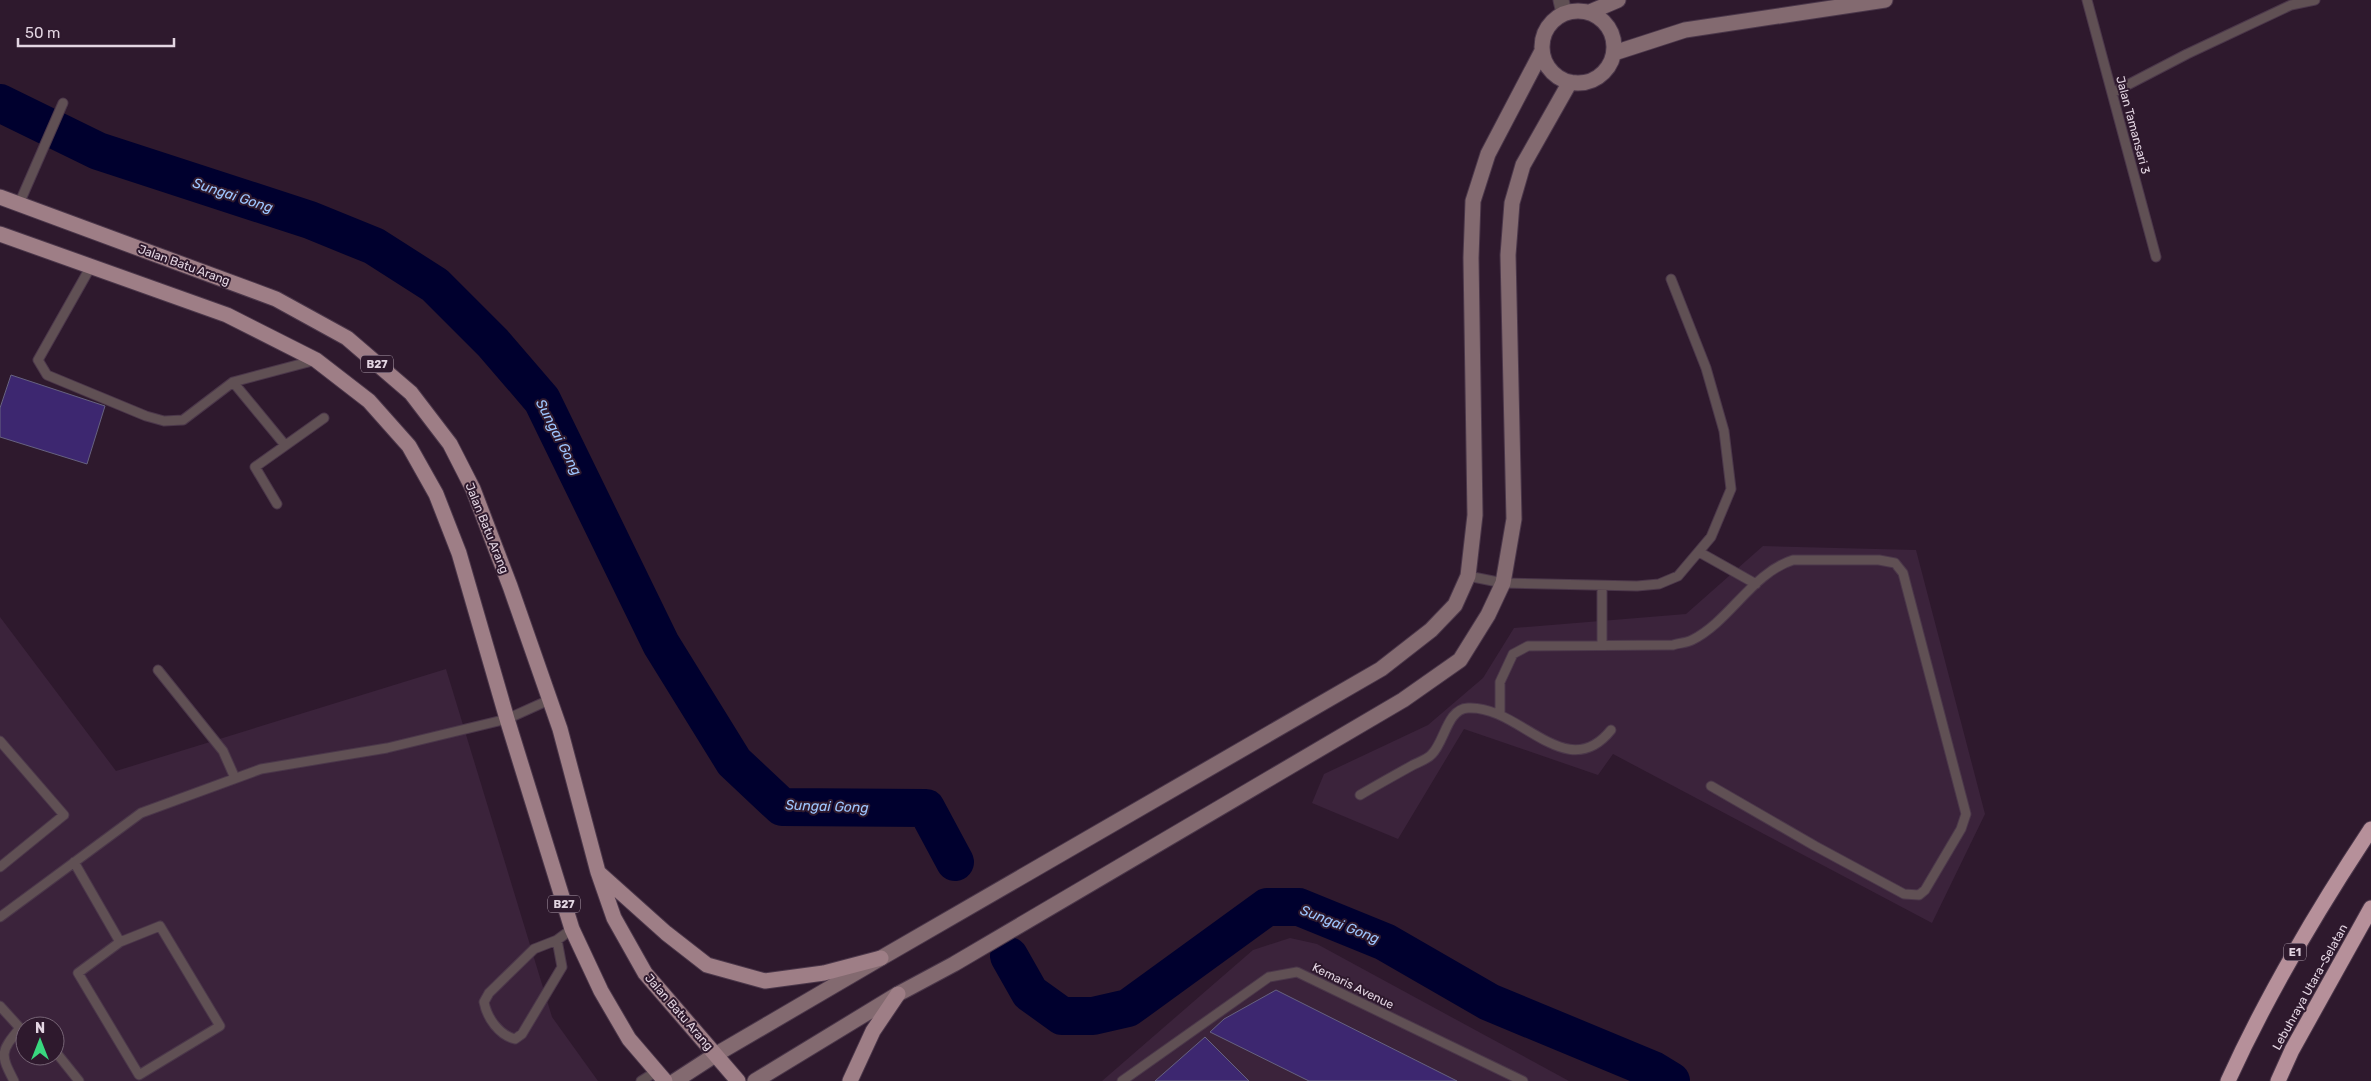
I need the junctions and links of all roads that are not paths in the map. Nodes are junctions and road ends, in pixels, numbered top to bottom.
1 (1618, 0) edge
2 (1885, 0) edge
3 (2086, 0) edge
4 (2314, 0) edge
5 (1864, 2) edge
6 (1563, 6) edge
7 (1590, 12) junction
8 (1542, 51) junction
9 (1614, 53) junction
10 (1570, 82) junction
11 (2112, 93) junction
12 (63, 103) dead end
13 (0, 196) edge
14 (19, 204) junction
15 (0, 234) edge
16 (2156, 257) dead end
17 (90, 268) junction
18 (1671, 279) dead end
19 (316, 360) junction
20 (233, 382) junction
21 (324, 418) dead end
22 (285, 445) junction
23 (277, 504) dead end
24 (1698, 552) junction
25 (1468, 576) junction
26 (1503, 584) junction
27 (1756, 584) junction
28 (1602, 586) junction
29 (1602, 645) junction
30 (158, 670) dead end
31 (549, 700) junction
32 (1500, 714) junction
33 (507, 719) junction
34 (1611, 730) dead end
35 (0, 742) edge
36 (235, 778) junction
37 (1711, 786) dead end
38 (1360, 795) dead end
39 (2371, 829) edge
40 (74, 862) junction
41 (0, 867) edge
42 (598, 872) junction
43 (2371, 908) edge
44 (0, 917) edge
45 (572, 929) junction
46 (557, 940) junction
47 (120, 942) junction
48 (881, 958) junction
49 (898, 994) junction
50 (0, 1006) edge
51 (15, 1021) edge
52 (15, 1037) edge
53 (715, 1055) junction
54 (65, 1064) edge
55 (661, 1076) edge
56 (1133, 1078) edge
57 (14, 1081) edge
58 (79, 1081) edge
59 (642, 1081) edge
60 (675, 1081) edge
61 (738, 1081) edge
62 (755, 1081) edge
63 (850, 1081) edge
64 (1122, 1081) edge
65 (1522, 1081) edge
66 (2228, 1081) edge
67 (2278, 1081) edge

1 - 7 street
2 - 5 street
3 - 11 lane, Jalan Tamansari 3
4 - 11 lane
5 - 9 street
6 - 7 street
6 - 8 street
7 - 9 street
8 - 10 street
8 - 25 street
9 - 10 street
10 - 26 street
11 - 16 lane, Jalan Tamansari 3
12 - 14 lane
13 - 14 main road, Jalan Batu Arang / B27
14 - 31 main road, Jalan Batu Arang / B27
15 - 17 main road, B27
17 - 19 main road, B27
17 - 20 lane
18 - 24 lane
19 - 20 lane
19 - 33 main road, B27
20 - 22 lane
21 - 22 lane
22 - 23 lane
24 - 27 lane
24 - 28 lane
25 - 26 lane
25 - 48 street
26 - 28 lane
26 - 49 street
27 - 29 lane
27 - 37 lane
28 - 29 lane
29 - 32 lane
30 - 36 lane
31 - 33 lane
31 - 42 main road, Jalan Batu Arang / B27
32 - 34 lane
32 - 38 lane
33 - 36 lane
33 - 45 main road, B27
35 - 41 lane
36 - 40 lane
39 - 66 highway, E1
40 - 44 lane
40 - 47 lane
42 - 48 main road
42 - 53 main road, Jalan Batu Arang / B27
43 - 67 highway, Lebuhraya Utara–Selatan
45 - 46 lane
45 - 55 main road, B27
46 - 46 lane
47 - 47 lane
48 - 53 street
49 - 62 street
49 - 63 main road
50 - 51 lane
52 - 57 lane
53 - 60 street
53 - 61 main road, Jalan Batu Arang / B27
54 - 58 lane
55 - 59 lane
56 - 64 lane, Kemaris Avenue
56 - 65 lane, Kemaris Avenue

